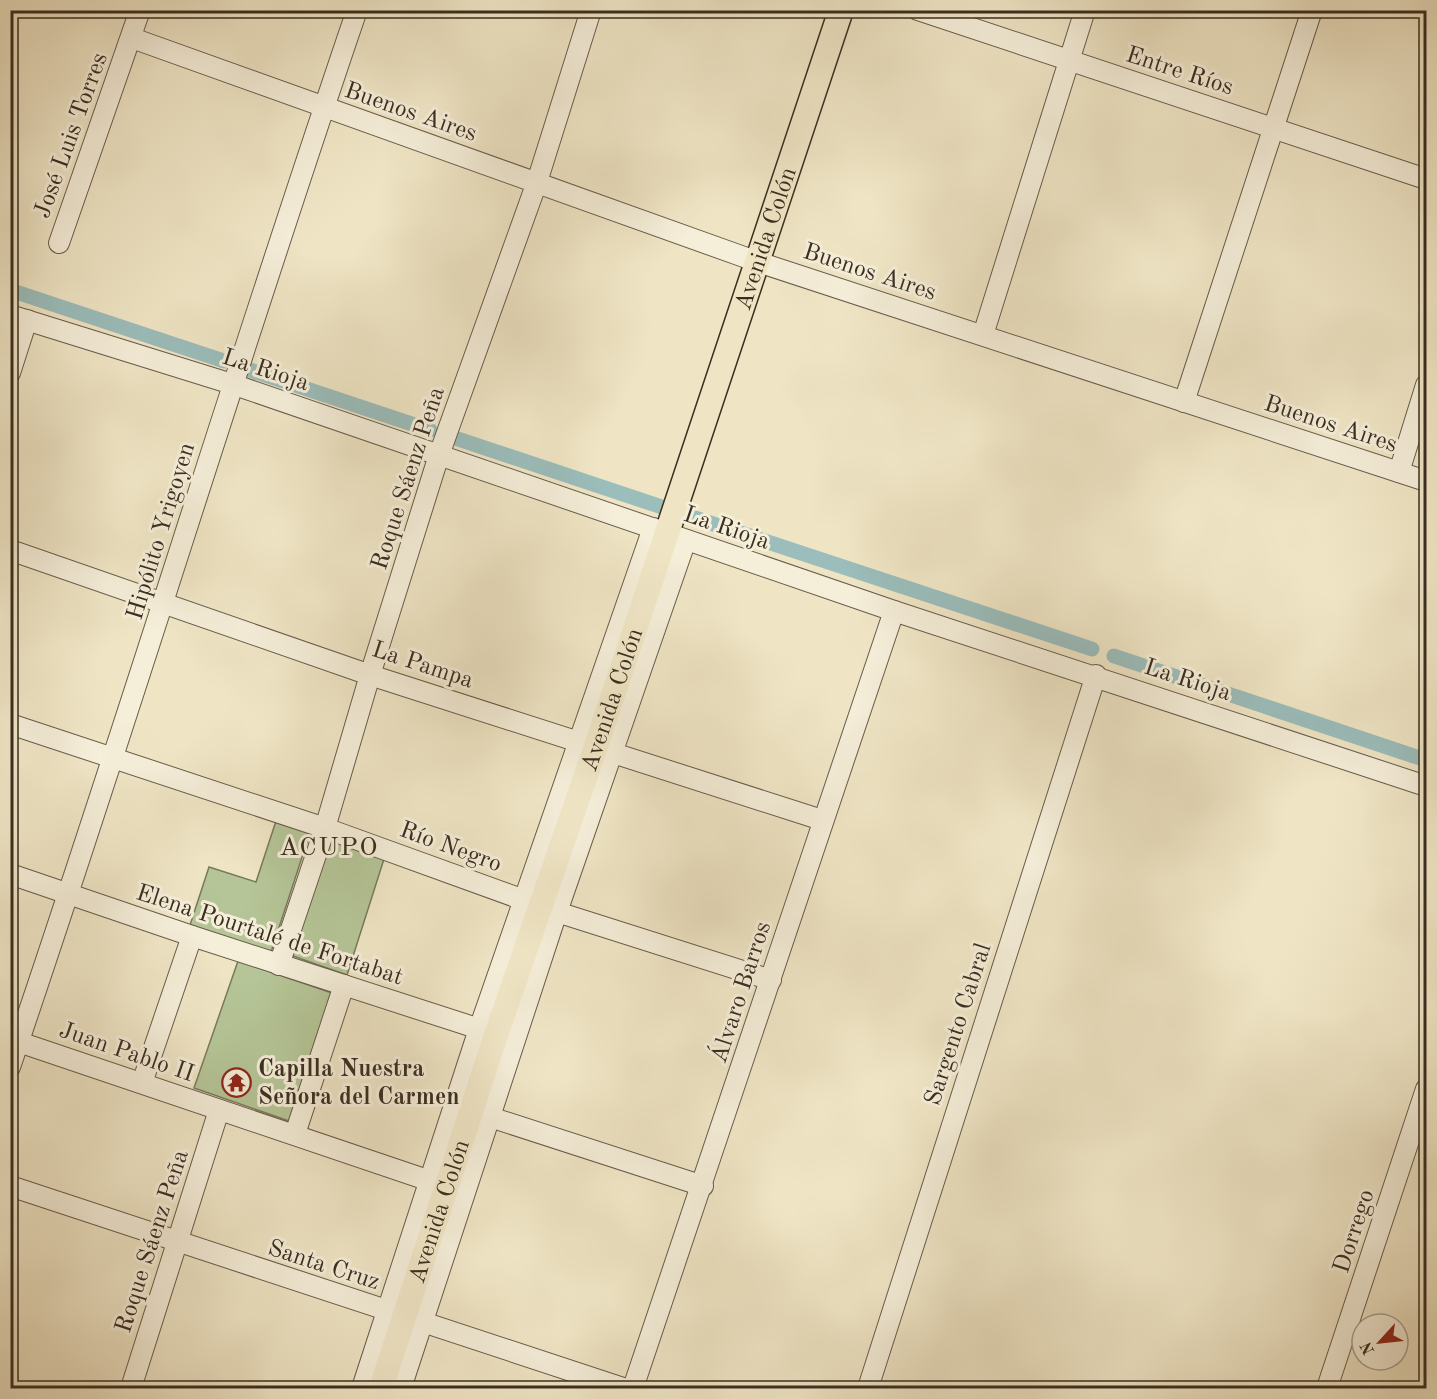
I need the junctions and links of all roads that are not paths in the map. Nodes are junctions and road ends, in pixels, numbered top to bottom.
1 (140, 10) edge
2 (357, 10) edge
3 (591, 10) edge
4 (841, 10) edge
5 (918, 10) edge
6 (1085, 10) edge
7 (1312, 10) edge
8 (132, 38) junction
9 (1068, 60) junction
10 (324, 107) junction
11 (1274, 128) junction
12 (1426, 179) edge
13 (537, 182) junction
14 (59, 243) dead end
15 (758, 262) junction
16 (19, 317) edge
17 (983, 335) junction
18 (10, 373) edge
19 (232, 384) junction
20 (1426, 386) edge
21 (1184, 402) junction
22 (439, 455) junction
23 (1399, 472) junction
24 (1426, 481) edge
25 (668, 534) junction
26 (10, 550) edge
27 (165, 603) junction
28 (894, 611) junction
29 (370, 675) junction
30 (1096, 675) junction
31 (10, 724) edge
32 (596, 746) junction
33 (112, 759) junction
34 (1426, 786) edge
35 (822, 820) junction
36 (325, 828) junction
37 (10, 874) edge
38 (67, 894) junction
39 (541, 905) junction
40 (192, 936) junction
41 (279, 964) junction
42 (771, 980) junction
43 (344, 985) junction
44 (496, 1035) junction
45 (15, 1040) edge
46 (10, 1067) edge
47 (142, 1083) junction
48 (1426, 1089) edge
49 (219, 1110) junction
50 (490, 1117) junction
51 (295, 1134) junction
52 (10, 1186) edge
53 (703, 1186) junction
54 (447, 1187) junction
55 (178, 1243) junction
56 (405, 1317) junction
57 (130, 1389) edge
58 (362, 1389) edge
59 (381, 1389) edge
60 (401, 1389) edge
61 (623, 1389) edge
62 (633, 1389) edge
63 (868, 1389) edge
64 (1327, 1389) edge

1 - 8 street, José Luis Torres
2 - 10 street, Hipólito Yrigoyen
3 - 13 street, Roque Sáenz Peña
4 - 15 main road, Avenida Colón
5 - 9 street, Entre Ríos
6 - 9 street
7 - 11 street
8 - 10 street, Buenos Aires
8 - 14 street, José Luis Torres
9 - 11 street, Entre Ríos
9 - 17 street
10 - 13 street, Buenos Aires
10 - 19 street, Hipólito Yrigoyen
11 - 12 street, Entre Ríos
11 - 21 street
13 - 15 street, Buenos Aires
13 - 22 street, Roque Sáenz Peña
15 - 17 street, Buenos Aires
15 - 25 main road, Avenida Colón
16 - 18 street
16 - 19 street, La Rioja
17 - 21 street, Buenos Aires
19 - 22 street, La Rioja
19 - 27 street, Hipólito Yrigoyen
20 - 23 street
21 - 23 street, Buenos Aires
22 - 25 street, La Rioja
22 - 29 street, Roque Sáenz Peña
23 - 24 street, Buenos Aires
25 - 28 street, La Rioja
25 - 32 main road, Avenida Colón
26 - 27 street, La Pampa
27 - 29 street, La Pampa
27 - 33 street, Hipólito Yrigoyen
28 - 30 street, La Rioja
28 - 35 street, Álvaro Barros
29 - 32 street, La Pampa
29 - 36 street, Roque Sáenz Peña
30 - 34 street, La Rioja
30 - 63 street, Sargento Cabral
31 - 33 street, Río Negro
32 - 35 street, La Pampa
32 - 39 main road, Avenida Colón
33 - 36 street, Río Negro
33 - 38 street, Hipólito Yrigoyen
35 - 42 street, Álvaro Barros
36 - 39 street, Río Negro
36 - 41 street, Roque Sáenz Peña
37 - 38 street, Elena Pourtalé de Fortabat
38 - 40 street, Elena Pourtalé de Fortabat
38 - 45 street, Hipólito Yrigoyen
39 - 42 street, Río Negro
39 - 44 main road, Avenida Colón
40 - 41 street, Elena Pourtalé de Fortabat
40 - 47 street
41 - 43 street, Elena Pourtalé de Fortabat
42 - 53 street, Álvaro Barros
43 - 44 street, Elena Pourtalé de Fortabat
43 - 51 street
44 - 50 street, Avenida Colón
44 - 54 main road, Avenida Colón
45 - 46 street, Hipólito Yrigoyen
45 - 47 street, Juan Pablo II
47 - 49 street, Juan Pablo II
48 - 64 street, Dorrego
49 - 51 street, Juan Pablo II
49 - 55 street, Roque Sáenz Peña
50 - 53 street
50 - 54 street, Avenida Colón
51 - 54 street, Juan Pablo II
52 - 55 street, Santa Cruz
53 - 62 street, Álvaro Barros
54 - 56 main road, Avenida Colón
55 - 56 street, Santa Cruz
55 - 57 street, Roque Sáenz Peña
56 - 58 street, Avenida Colón
56 - 59 main road, Avenida Colón
56 - 60 street, Avenida Colón
56 - 61 street, Santa Cruz

